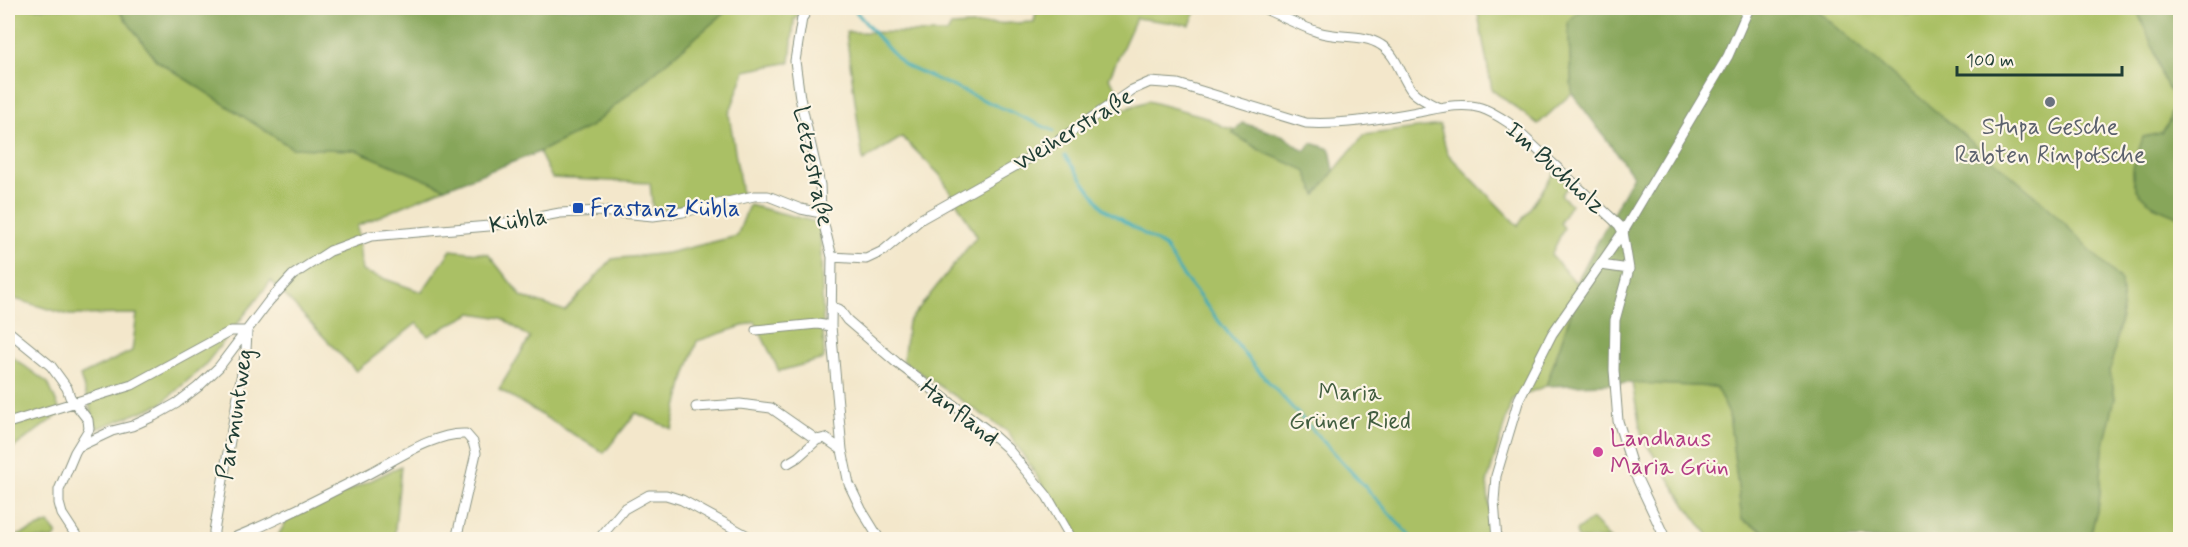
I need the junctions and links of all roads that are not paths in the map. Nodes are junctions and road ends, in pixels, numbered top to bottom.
1 (809, 8) edge
2 (1263, 8) edge
3 (1749, 8) edge
4 (1439, 108) junction
5 (821, 213) junction
6 (1623, 232) junction
7 (832, 256) junction
8 (1601, 265) junction
9 (1629, 269) junction
10 (831, 307) junction
11 (831, 326) junction
12 (756, 330) dead end
13 (8, 331) edge
14 (247, 331) junction
15 (75, 402) junction
16 (696, 407) dead end
17 (8, 423) edge
18 (817, 440) junction
19 (80, 446) junction
20 (842, 450) junction
21 (788, 463) dead end
22 (1070, 536) dead end
23 (79, 540) edge
24 (214, 540) edge
25 (228, 540) edge
26 (456, 540) edge
27 (598, 540) edge
28 (755, 540) edge
29 (880, 540) edge
30 (1497, 540) edge
31 (1666, 540) edge

1 - 5 street, Letzestraße
2 - 4 street
3 - 6 street, Im Buchholz
4 - 6 street, Im Buchholz
4 - 7 street, Weiherstraße
5 - 7 street, Letzestraße
5 - 14 street, Kübla
6 - 8 street
6 - 9 street
7 - 10 street, Letzestraße
8 - 9 street
8 - 30 street
9 - 31 street
10 - 11 street, Letzestraße
10 - 22 street, Hanfland
11 - 12 street
11 - 20 street, Letzestraße
13 - 15 street
14 - 15 street, Parmuntweg
14 - 19 street, Kübla
14 - 24 street, Parmuntweg
15 - 17 street, Parmuntweg
15 - 19 street
16 - 18 street
18 - 20 street
18 - 21 street
19 - 23 street
20 - 29 street, Letzestraße
25 - 26 street
27 - 28 street

